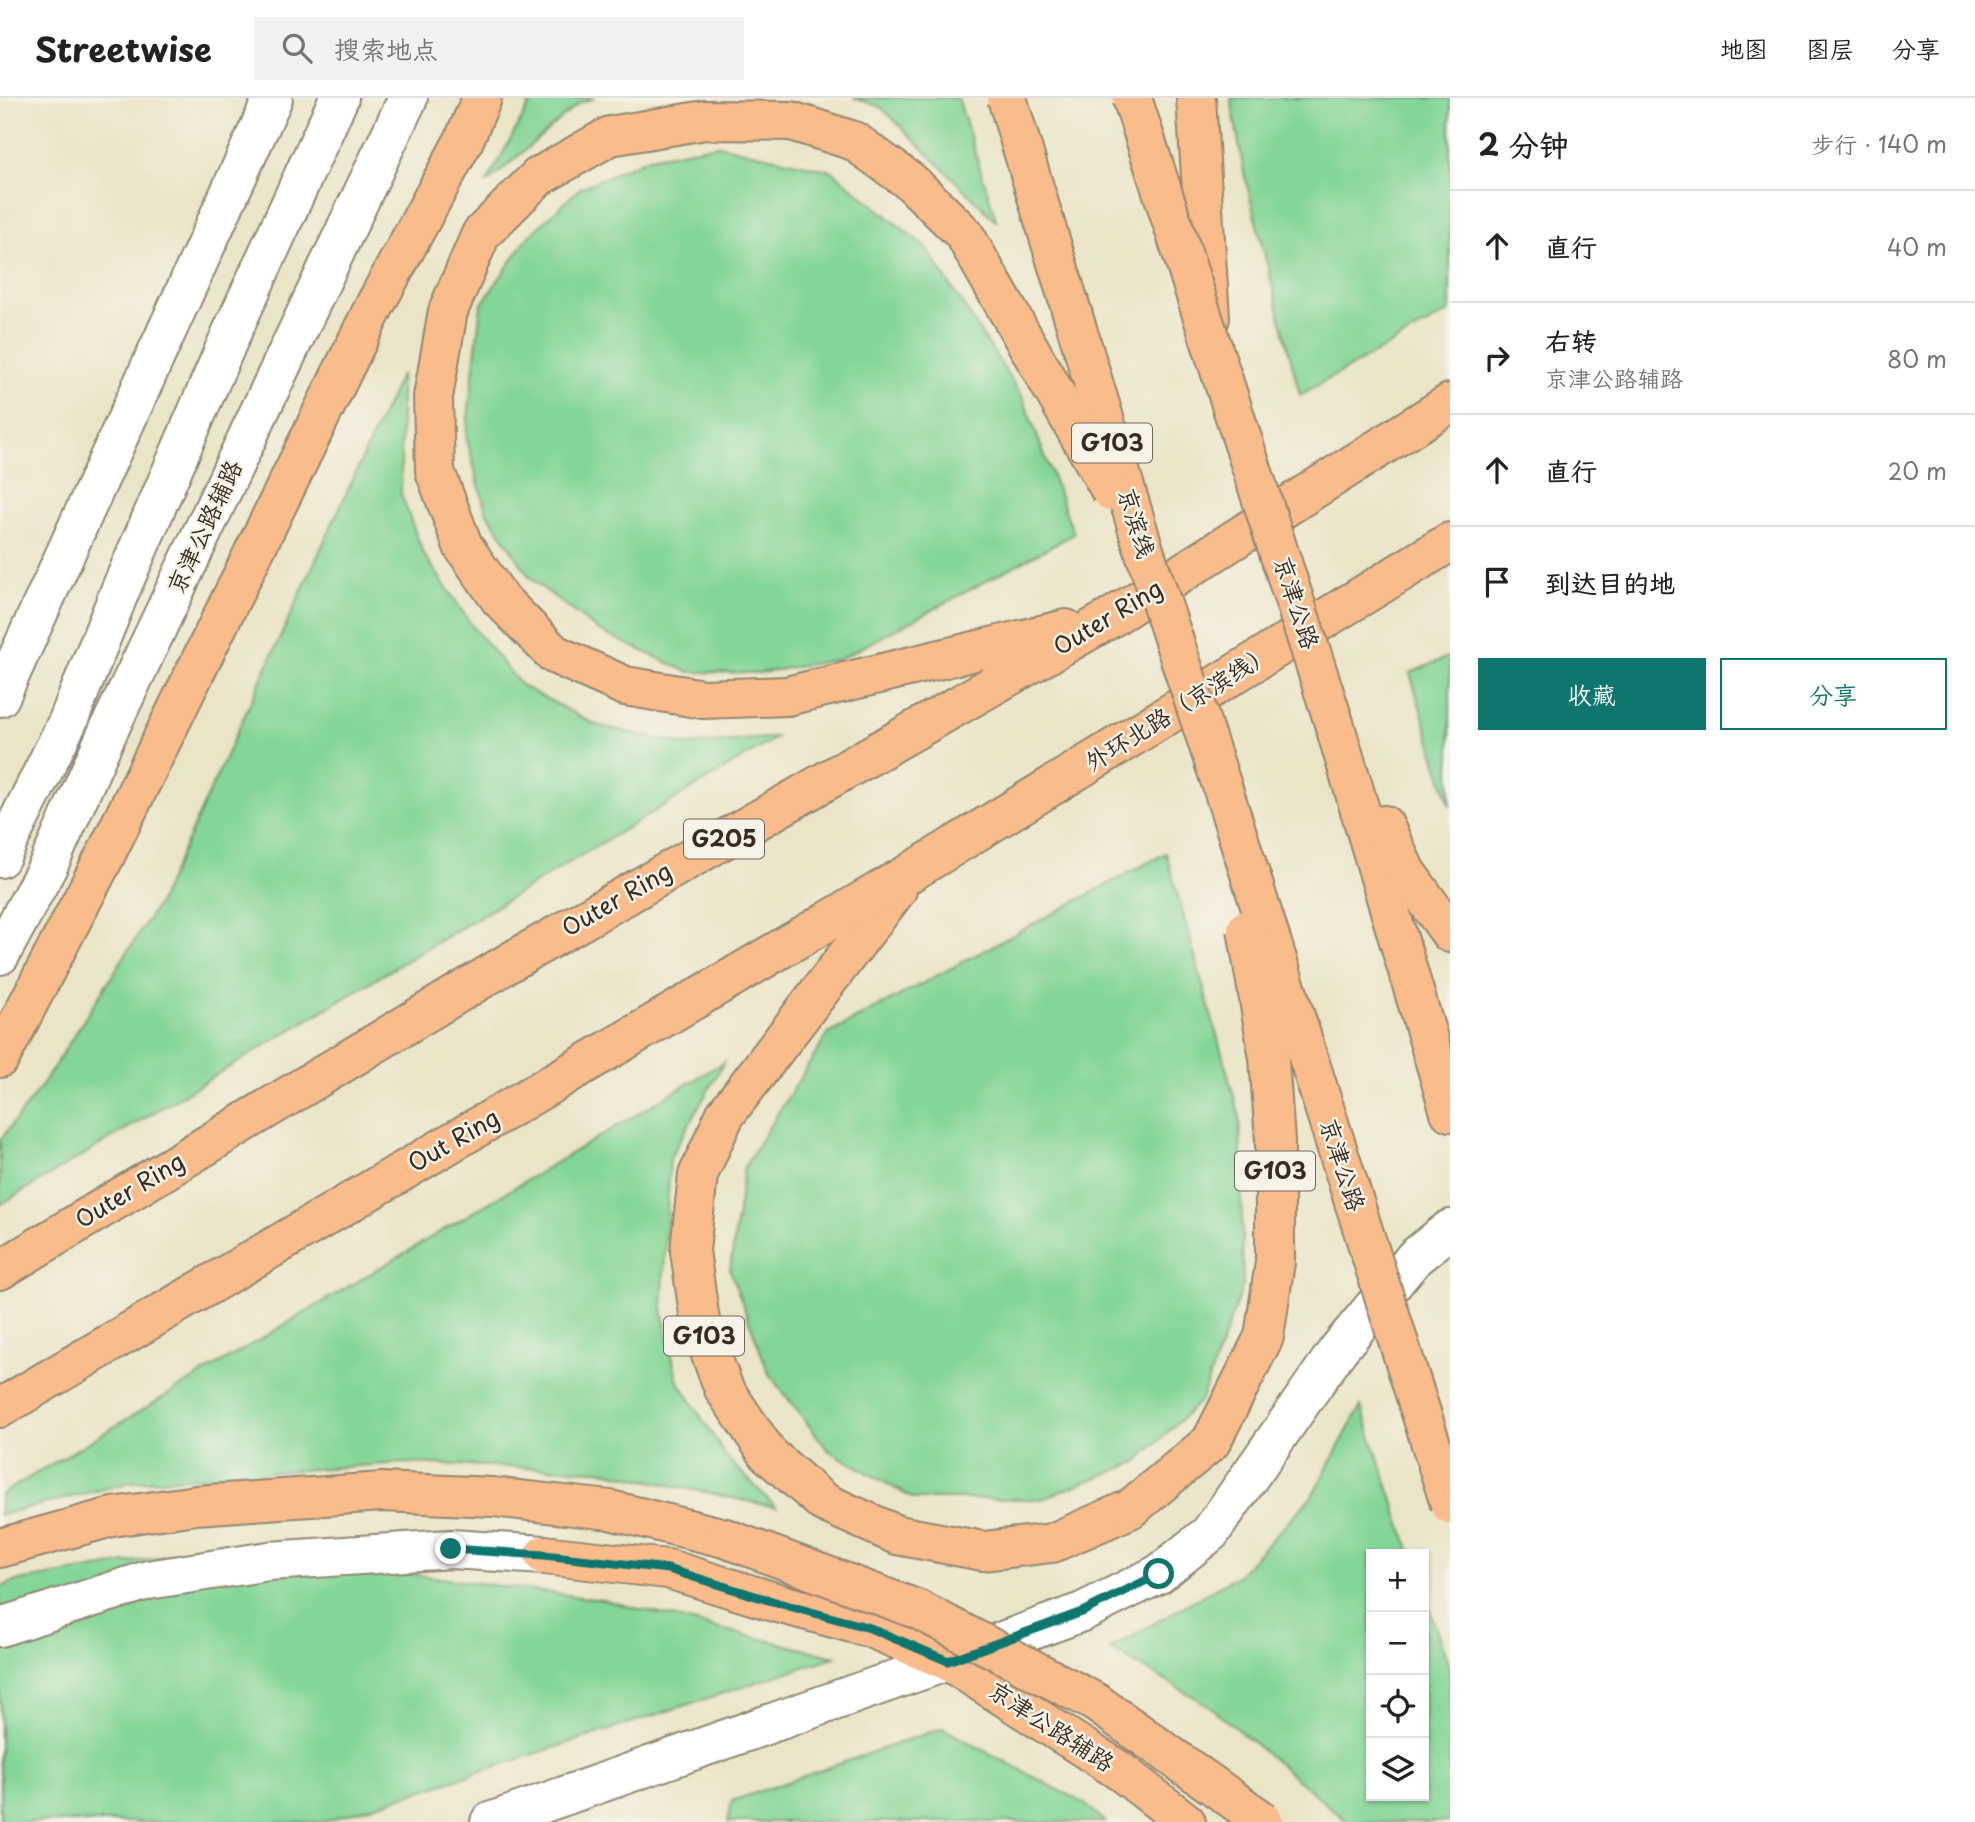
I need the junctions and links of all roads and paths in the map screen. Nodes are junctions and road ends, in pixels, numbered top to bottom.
1 (273, 98) edge
2 (339, 98) edge
3 (408, 98) edge
4 (482, 98) edge
5 (1007, 98) edge
6 (1132, 98) edge
7 (1196, 98) edge
8 (1212, 342) junction
9 (1449, 403) edge
10 (1144, 550) junction
11 (1443, 550) edge
12 (1109, 619) junction
13 (0, 697) edge
14 (68, 721) junction
15 (1335, 723) junction
16 (104, 740) junction
17 (1222, 786) junction
18 (0, 858) edge
19 (908, 874) junction
20 (1450, 933) edge
21 (0, 955) edge
22 (0, 1058) edge
23 (1450, 1112) edge
24 (1450, 1229) edge
25 (0, 1270) edge
26 (0, 1408) edge
27 (1450, 1504) edge
28 (0, 1548) edge
29 (544, 1555) joint
30 (0, 1627) edge
31 (948, 1661) junction
32 (1264, 1821) edge
33 (490, 1822) edge
34 (1186, 1822) edge

1 - 13 street
2 - 14 street
3 - 16 street, 京津公路辅路
4 - 22 main road
5 - 10 main road, 京滨线 / G103, bridge
6 - 8 main road, 京津公路, bridge
7 - 8 main road
8 - 15 main road, 京津公路, bridge
9 - 12 main road, Outer Ring / G205
10 - 12 main road, bridge
10 - 17 main road, 京滨线 / G103, bridge
11 - 19 main road, 外环北路（京滨线） / G103
12 - 25 main road, Outer Ring / G205
14 - 16 street
14 - 18 street
15 - 20 main road
15 - 23 main road, 京津公路
16 - 21 street, 京津公路辅路
17 - 19 main road, G103, bridge
17 - 27 main road, 京津公路, bridge
19 - 26 main road, Out Ring
24 - 31 street
28 - 32 main road, bridge
29 - 30 street
29 - 31 main road, 京津公路辅路
31 - 33 street
31 - 34 main road, 京津公路辅路

